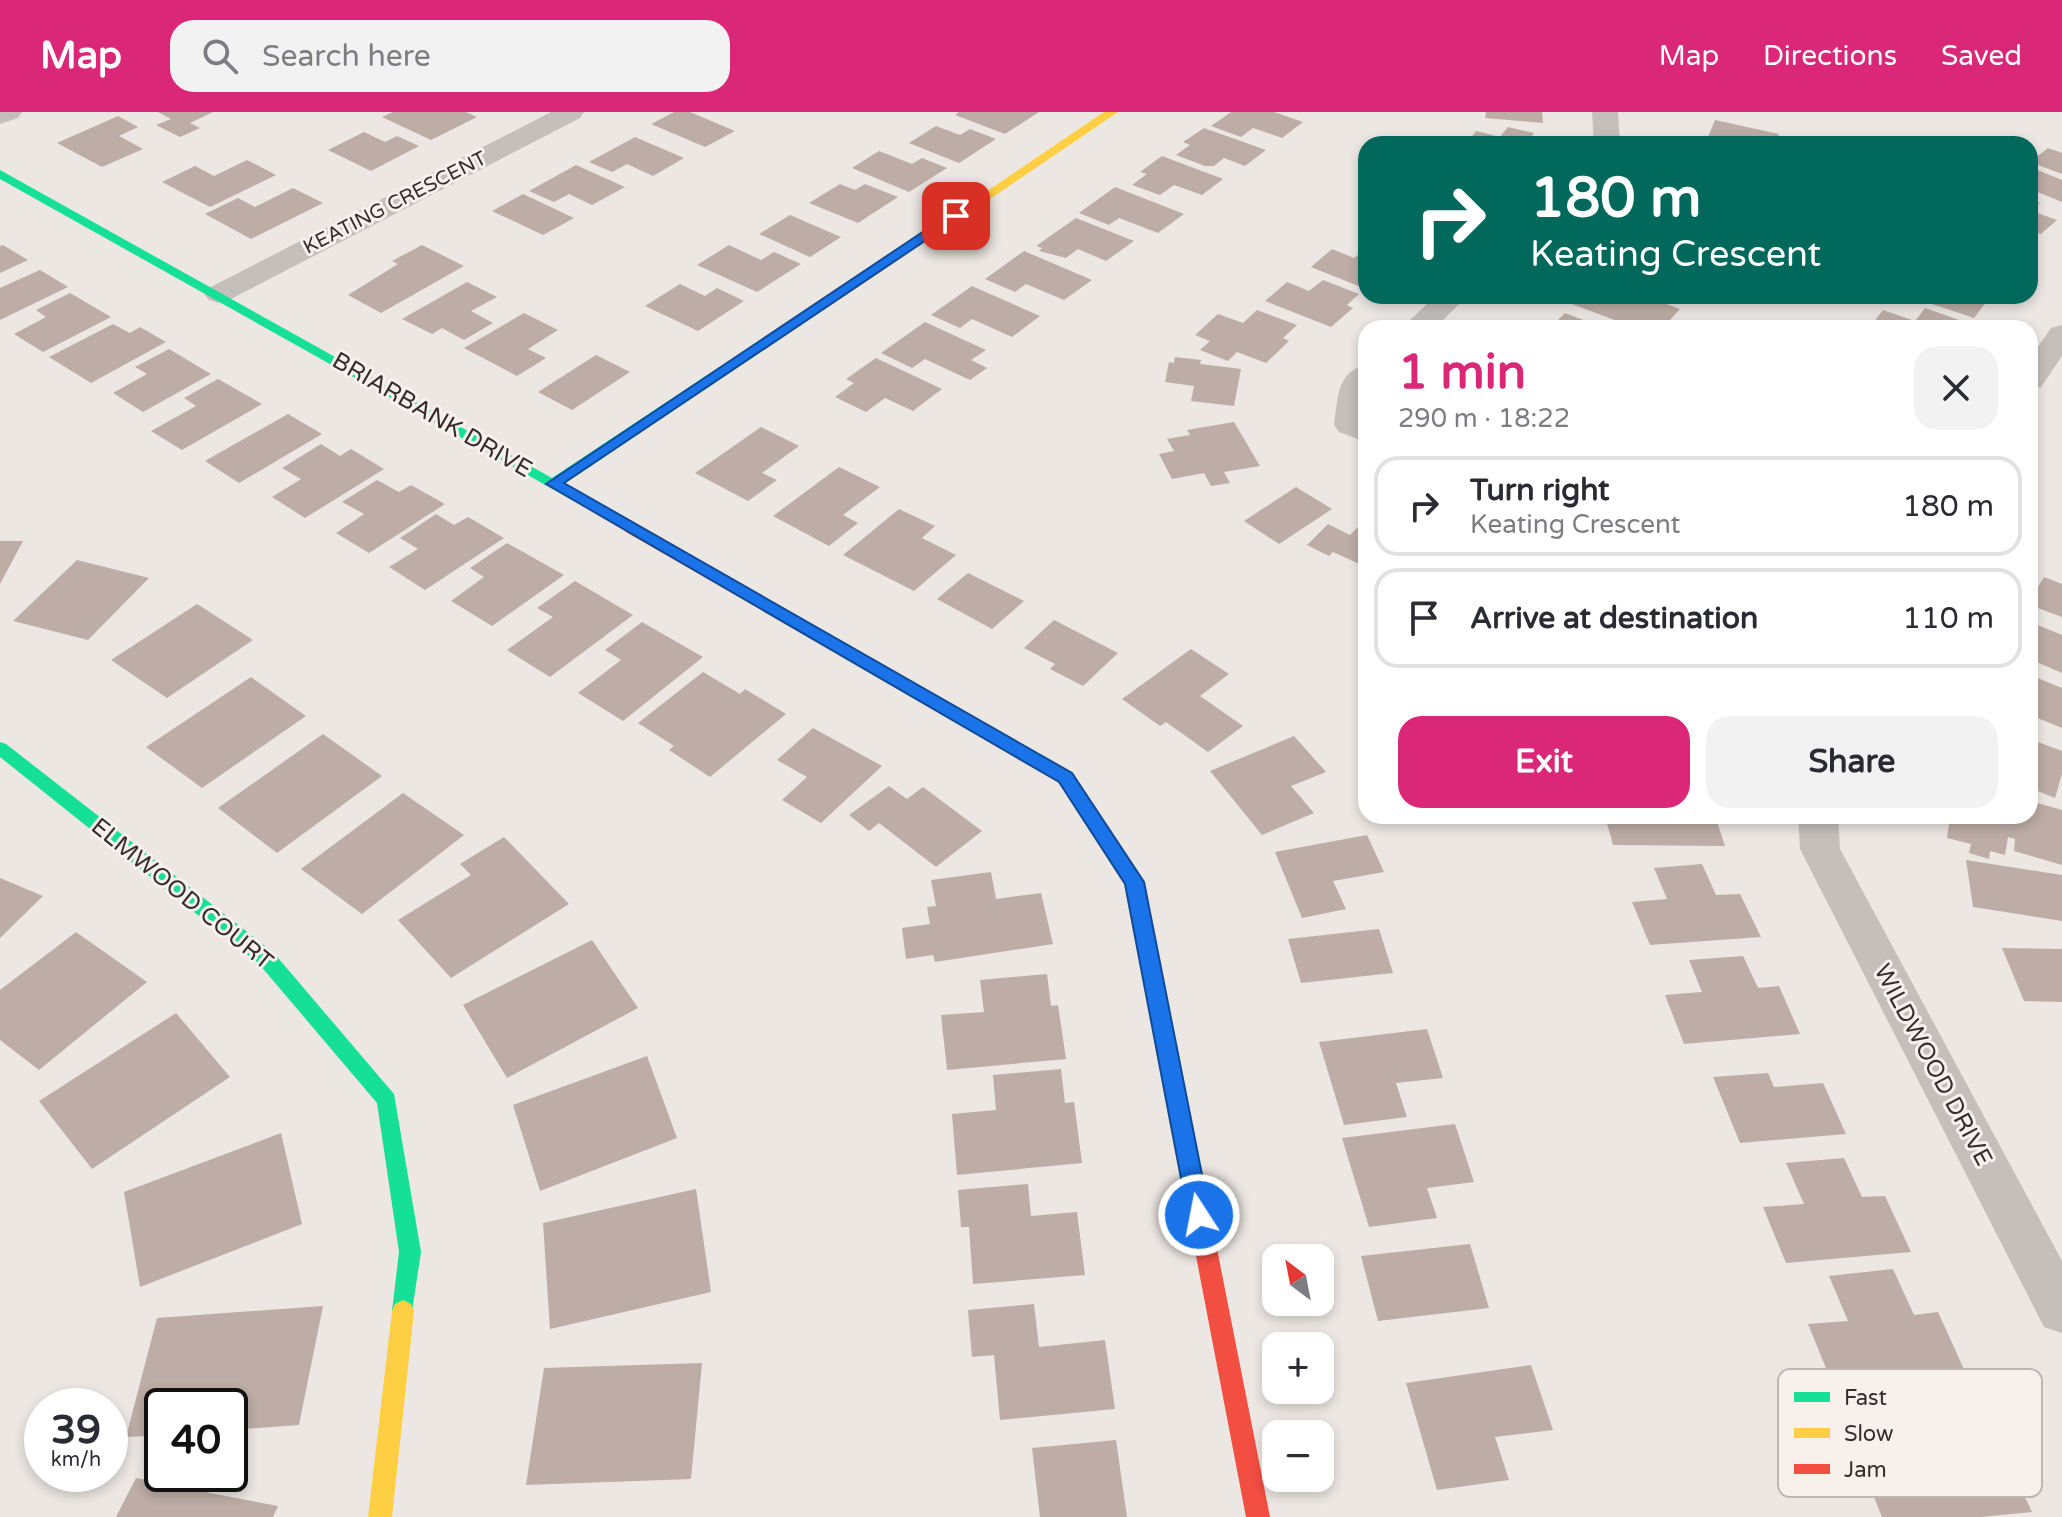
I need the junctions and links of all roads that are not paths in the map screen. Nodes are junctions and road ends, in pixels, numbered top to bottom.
1 (9, 112) edge
2 (571, 112) edge
3 (1112, 112) edge
4 (1605, 112) edge
5 (0, 116) edge
6 (1606, 136) edge
7 (0, 174) edge
8 (219, 294) junction
9 (1443, 304) edge
10 (1426, 320) edge
11 (2062, 334) edge
12 (2038, 368) edge
13 (1358, 381) edge
14 (1358, 428) edge
15 (553, 484) junction
16 (0, 748) edge
17 (1818, 824) edge
18 (2062, 1310) edge
19 (380, 1517) edge
20 (1258, 1517) edge

1 - 5 street
2 - 8 street, KEATING CRESCENT
3 - 15 street
4 - 6 street
7 - 8 street, BRIARBANK DRIVE
8 - 15 street, BRIARBANK DRIVE
9 - 10 street
11 - 12 street
13 - 14 street
15 - 20 street, BRIARBANK DRIVE
16 - 19 street, ELMWOOD COURT
17 - 18 street, WILDWOOD DRIVE

